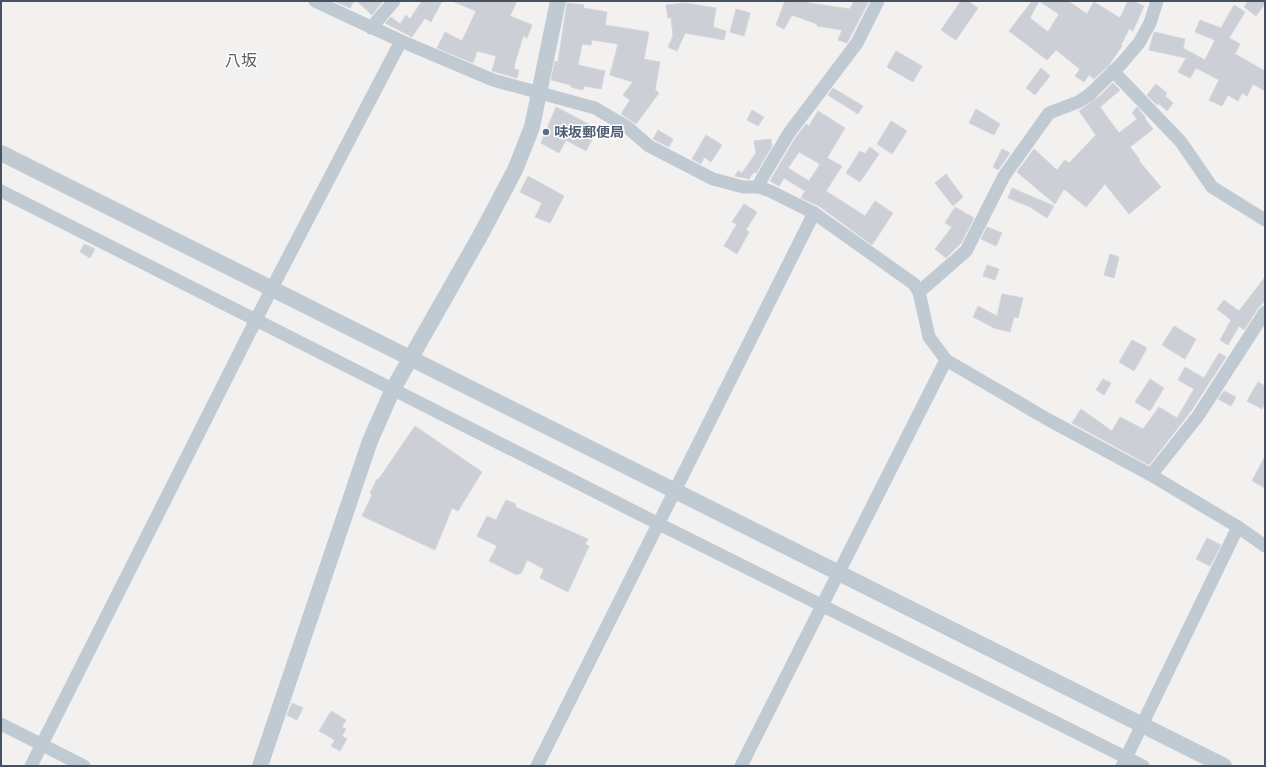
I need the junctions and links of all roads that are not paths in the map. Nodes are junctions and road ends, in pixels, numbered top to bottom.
1 (316, 1) edge
2 (394, 1) edge
3 (558, 1) edge
4 (878, 1) edge
5 (1157, 1) edge
6 (372, 28) junction
7 (400, 41) junction
8 (1113, 71) junction
9 (540, 93) junction
10 (1, 153) edge
11 (759, 187) junction
12 (1, 190) edge
13 (814, 213) junction
14 (1265, 220) edge
15 (272, 288) junction
16 (919, 292) junction
17 (1265, 312) edge
18 (258, 320) junction
19 (409, 358) junction
20 (946, 360) junction
21 (393, 389) junction
22 (1151, 475) junction
23 (676, 491) junction
24 (659, 524) junction
25 (1238, 527) junction
26 (1265, 546) edge
27 (837, 572) junction
28 (822, 604) junction
29 (1, 724) edge
30 (1142, 725) junction
31 (41, 744) junction
32 (1124, 762) edge
33 (31, 766) edge
34 (84, 766) edge
35 (260, 766) edge
36 (537, 766) edge
37 (741, 766) edge
38 (1143, 766) edge
39 (1224, 766) edge

1 - 6 street
2 - 6 street
3 - 9 street
4 - 11 street
5 - 8 street
6 - 7 street
7 - 9 street
7 - 15 street
8 - 14 street
8 - 16 street
9 - 11 street
9 - 19 street
10 - 15 street
11 - 13 street
12 - 18 street
13 - 16 street
13 - 23 street
15 - 18 street
15 - 19 street
16 - 20 street
17 - 22 street
18 - 21 street
18 - 31 street
19 - 21 street
19 - 23 street
20 - 22 street
20 - 27 street
21 - 24 street
21 - 35 street
22 - 25 street
23 - 24 street
23 - 27 street
24 - 28 street
24 - 36 street
25 - 26 street
25 - 30 street
27 - 28 street
27 - 30 street
28 - 32 street
28 - 37 street
29 - 31 street
30 - 32 street
30 - 39 street
31 - 33 street
31 - 34 street
32 - 38 street

